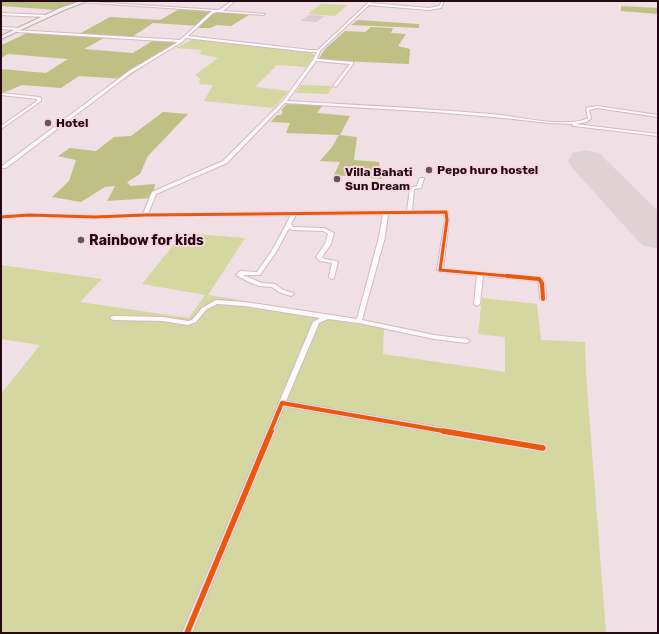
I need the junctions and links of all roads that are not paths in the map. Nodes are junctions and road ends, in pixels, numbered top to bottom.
1 (65, 1) edge
2 (84, 1) edge
3 (234, 1) edge
4 (371, 1) edge
5 (443, 1) edge
6 (368, 4) junction
7 (222, 10) junction
8 (1, 14) edge
9 (264, 14) dead end
10 (46, 16) junction
11 (1, 28) edge
12 (18, 30) junction
13 (186, 37) junction
14 (1, 38) edge
15 (181, 41) junction
16 (318, 53) junction
17 (315, 60) junction
18 (335, 86) dead end
19 (1, 94) edge
20 (284, 102) junction
21 (658, 116) edge
22 (559, 124) junction
23 (1, 128) edge
24 (658, 135) edge
25 (2, 168) edge
26 (422, 179) dead end
27 (295, 213) junction
28 (386, 213) junction
29 (408, 213) junction
30 (145, 215) junction
31 (1, 217) edge
32 (288, 224) junction
33 (480, 274) junction
34 (332, 277) dead end
35 (291, 294) dead end
36 (543, 299) dead end
37 (477, 304) dead end
38 (327, 317) junction
39 (113, 318) dead end
40 (359, 321) junction
41 (467, 341) dead end
42 (282, 403) junction
43 (543, 448) dead end
44 (187, 633) edge

1 - 2 street
2 - 7 street
2 - 10 main road
3 - 7 street
4 - 6 street
5 - 6 street
6 - 16 street
7 - 9 street
7 - 13 street
8 - 10 street
10 - 12 main road
11 - 12 street
12 - 14 main road
12 - 15 street
13 - 15 street
13 - 16 street
15 - 25 street
16 - 17 street
17 - 18 street
17 - 20 street
19 - 23 street
20 - 22 street
20 - 30 street
21 - 22 street
22 - 24 street
26 - 29 street
27 - 28 street
27 - 30 street
27 - 32 street
28 - 29 street
28 - 40 street
29 - 33 street
30 - 31 street
32 - 34 street
32 - 35 street
33 - 36 street
33 - 37 street
38 - 39 street
38 - 40 street
38 - 42 street
40 - 41 street
42 - 43 street
42 - 44 street

